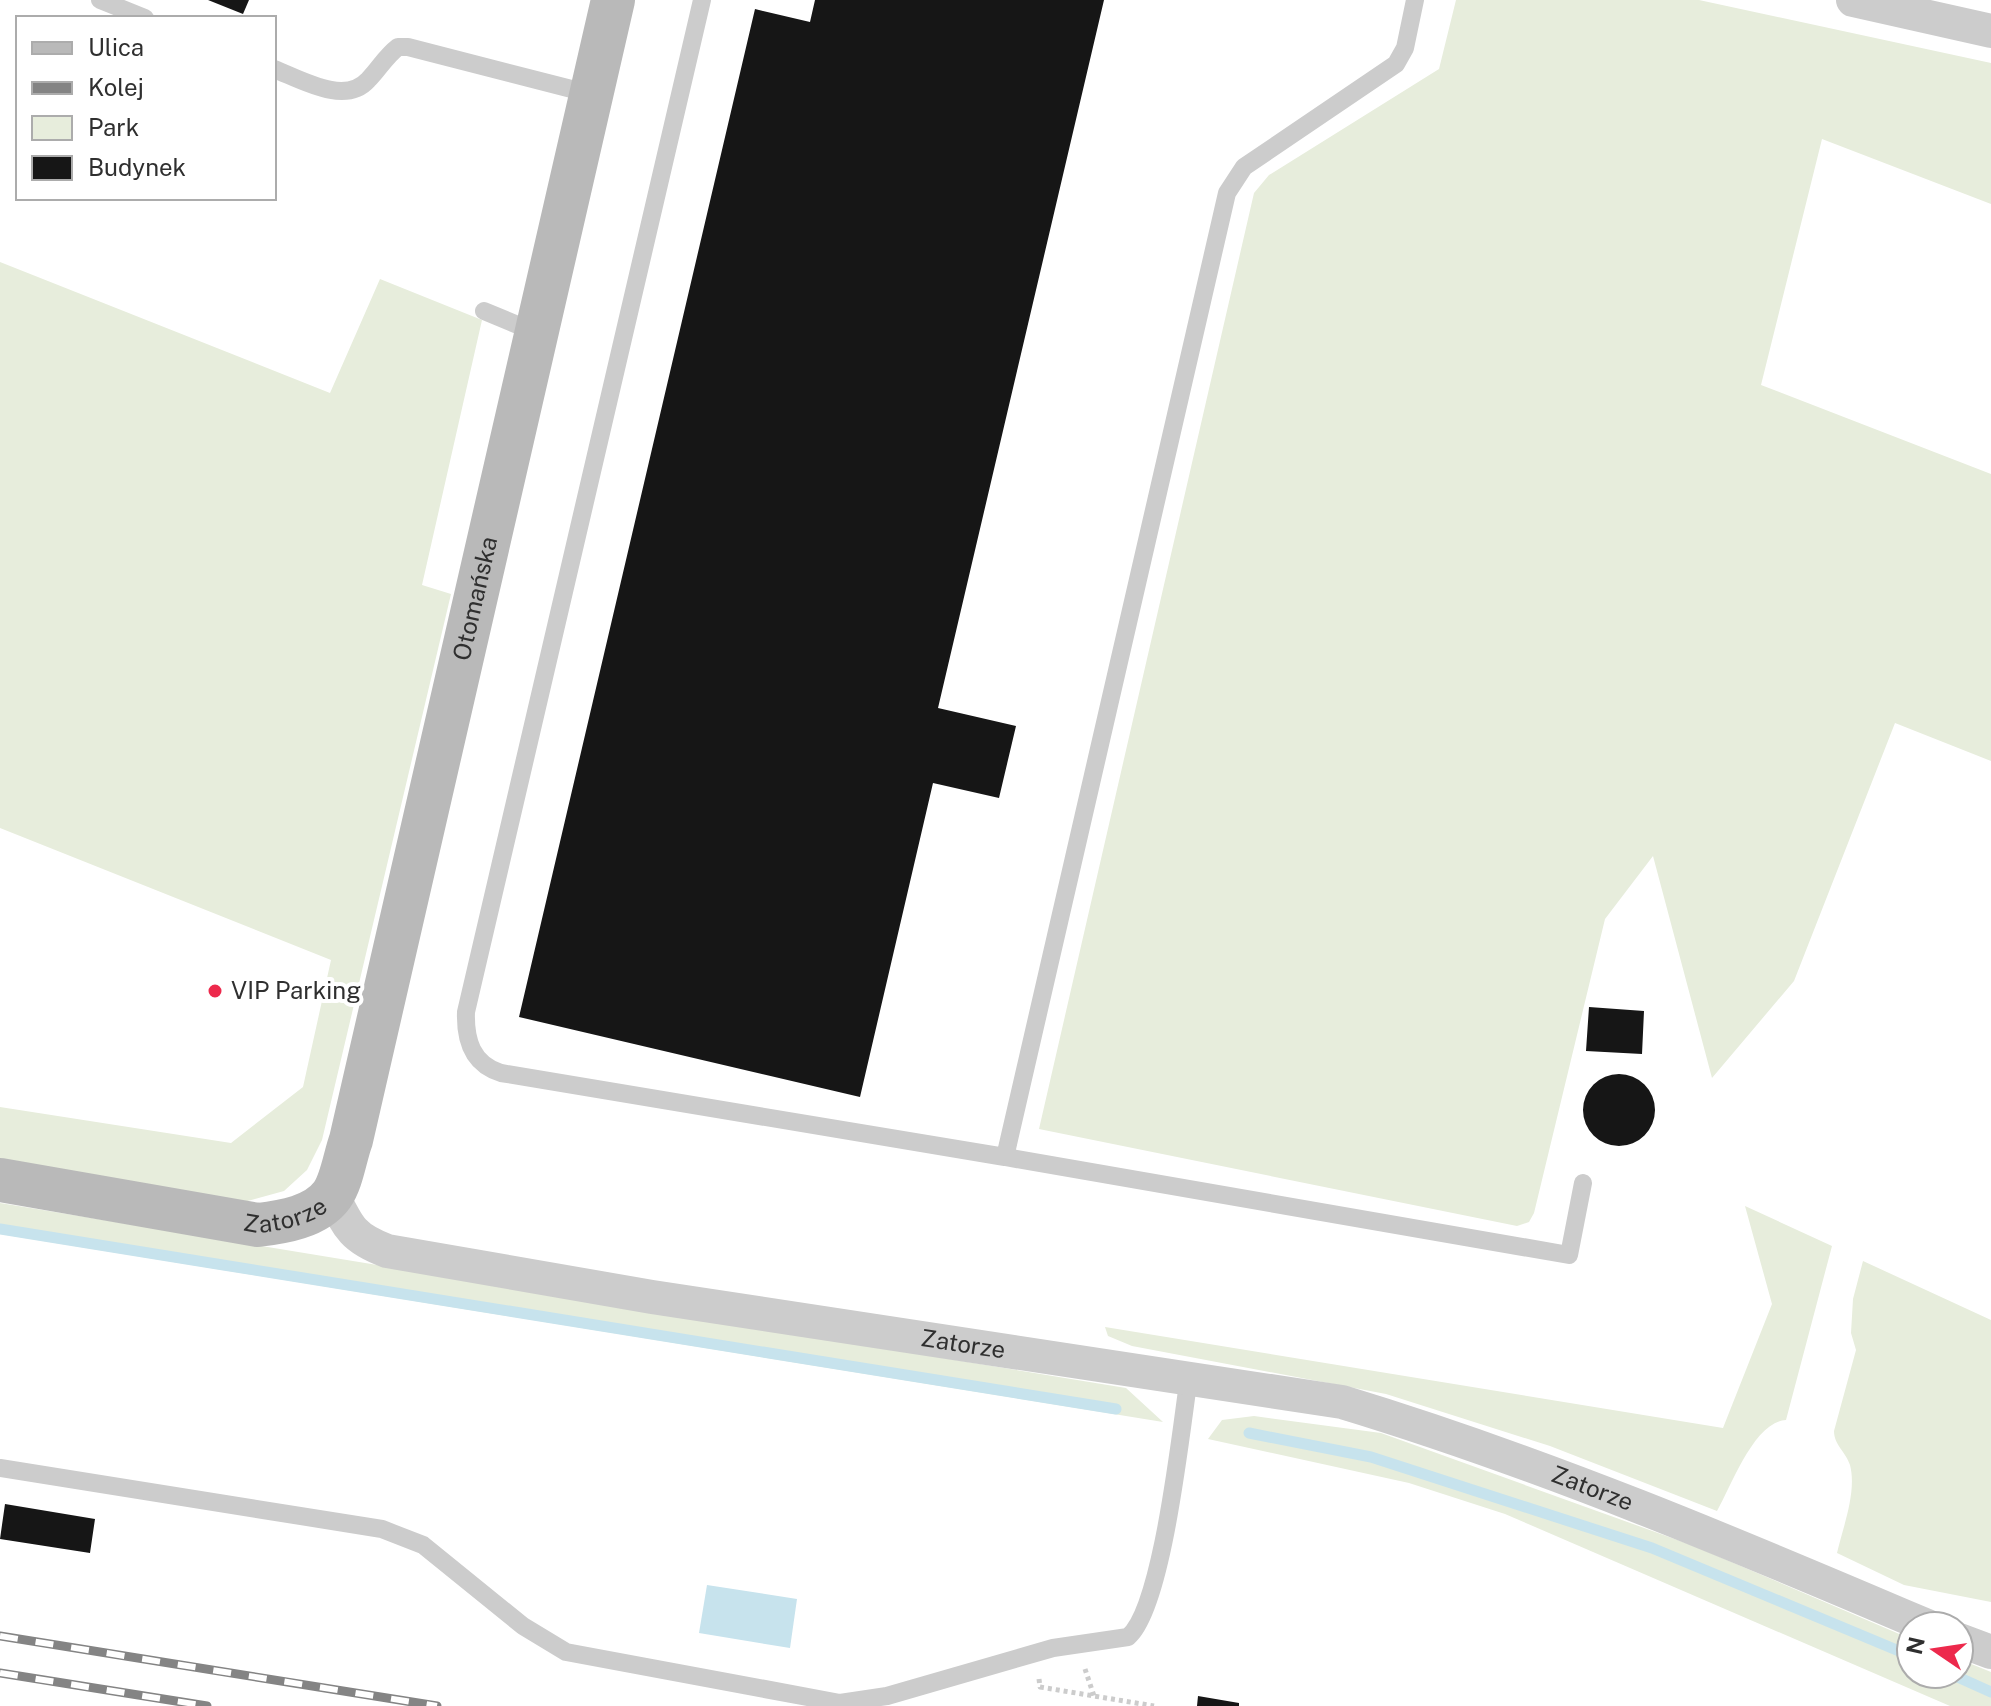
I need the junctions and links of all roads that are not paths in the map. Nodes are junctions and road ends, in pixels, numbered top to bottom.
1 (100, 0) edge
2 (613, 0) edge
3 (702, 0) edge
4 (1415, 0) edge
5 (1870, 2) edge
6 (140, 16) edge
7 (1991, 31) edge
8 (276, 70) edge
9 (592, 95) junction
10 (484, 311) dead end
11 (537, 333) junction
12 (1005, 1157) junction
13 (0, 1180) edge
14 (1583, 1183) dead end
15 (332, 1194) junction
16 (1189, 1377) junction
17 (0, 1468) edge
18 (1895, 1612) edge

1 - 6 lane
2 - 9 street, Otomańska
3 - 12 lane
4 - 12 lane
5 - 7 street
8 - 9 lane
9 - 11 street, Otomańska
10 - 11 lane
11 - 15 street, Otomańska
12 - 14 lane
13 - 15 street, Zatorze
15 - 16 street, Zatorze
16 - 17 lane
16 - 18 street, Zatorze

